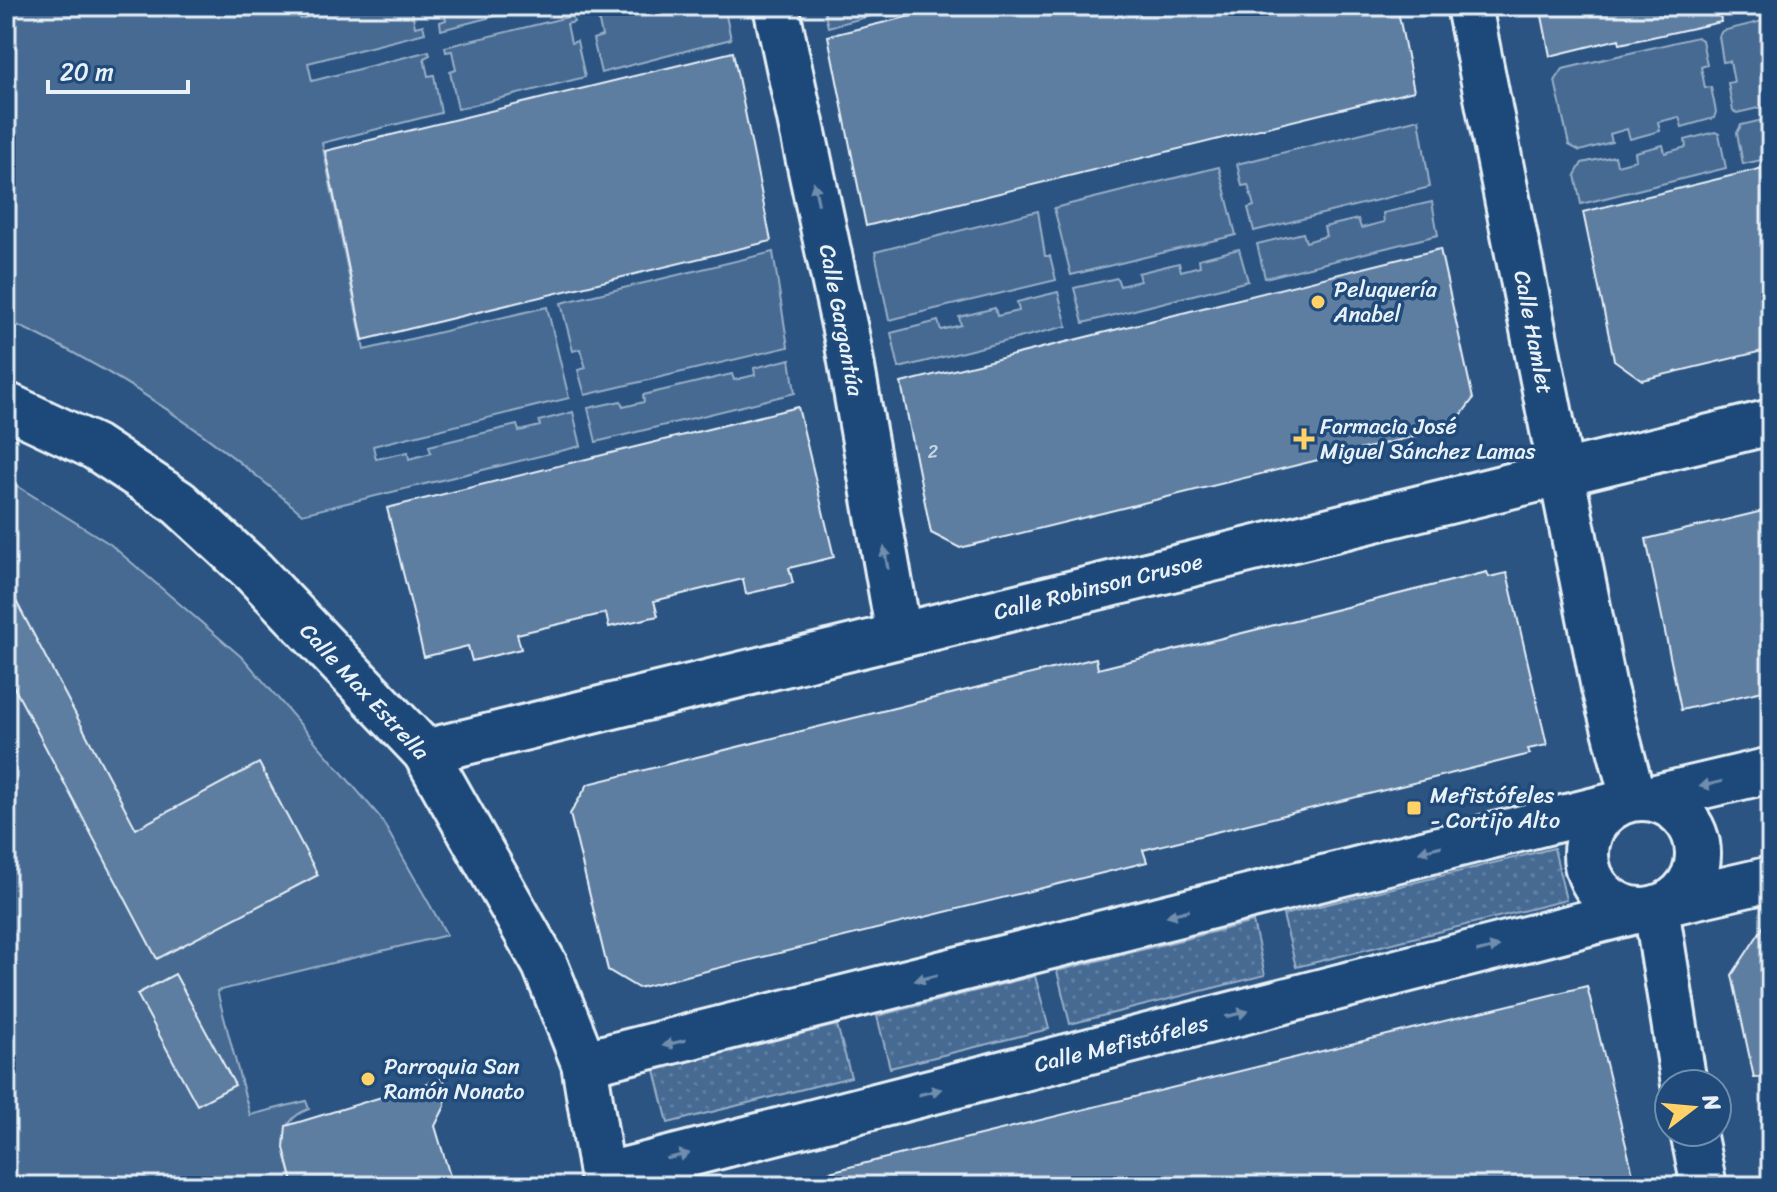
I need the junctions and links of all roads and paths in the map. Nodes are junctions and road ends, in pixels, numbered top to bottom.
1 (776, 6) edge
2 (1469, 6) edge
3 (6, 405) edge
4 (1771, 422) edge
5 (1562, 474) junction
6 (899, 635) junction
7 (425, 752) junction
8 (1771, 770) edge
9 (1633, 800) junction
10 (1771, 879) edge
11 (1655, 907) junction
12 (584, 1063) junction
13 (1681, 1068) edge
14 (1696, 1148) edge
15 (603, 1181) edge
16 (1704, 1186) edge

6 -> 1 street, Calle Gargantúa
2 - 5 street, Calle Hamlet
3 - 7 street, Calle Max Estrella
4 - 5 street, Calle Robinson Crusoe
5 - 6 street, Calle Robinson Crusoe
5 - 9 street, Calle Hamlet
6 - 7 street, Calle Robinson Crusoe
7 - 12 street, Calle Max Estrella
8 -> 9 street
9 - 11 street
9 - 11 street
9 -> 12 street
10 - 11 street, Calle Mefistófeles
11 - 13 street
15 -> 11 street, Calle Mefistófeles
12 - 15 street, Calle Max Estrella
14 - 16 street

